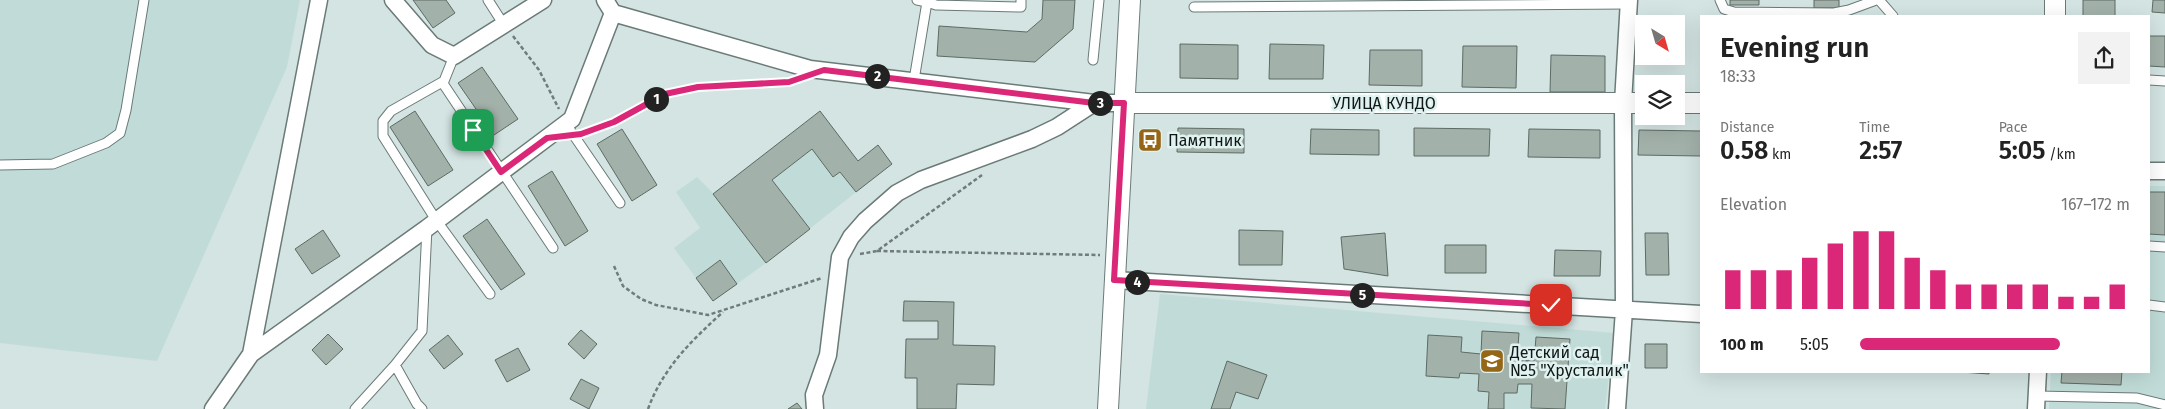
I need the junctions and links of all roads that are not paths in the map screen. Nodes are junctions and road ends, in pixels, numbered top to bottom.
1 (144, 0) edge
2 (319, 0) edge
3 (393, 0) edge
4 (488, 0) edge
5 (543, 0) edge
6 (917, 0) edge
7 (1021, 0) edge
8 (1099, 0) edge
9 (1130, 0) edge
10 (1720, 0) edge
11 (1877, 0) edge
12 (2055, 0) edge
13 (927, 1) edge
14 (1629, 2) edge
15 (609, 6) edge
16 (1194, 7) dead end
17 (1892, 15) edge
18 (2055, 15) edge
19 (504, 25) junction
20 (454, 56) junction
21 (1093, 60) dead end
22 (914, 80) junction
23 (2150, 80) edge
24 (2165, 81) edge
25 (442, 82) junction
26 (1094, 103) junction
27 (1124, 103) junction
28 (1623, 103) junction
29 (1635, 103) edge
30 (1685, 103) edge
31 (1700, 103) edge
32 (569, 130) junction
33 (0, 165) edge
34 (2150, 171) edge
35 (2165, 171) edge
36 (501, 172) junction
37 (620, 203) dead end
38 (431, 224) junction
39 (2150, 246) edge
40 (2165, 247) edge
41 (553, 248) dead end
42 (1114, 280) junction
43 (490, 294) dead end
44 (2150, 305) edge
45 (2165, 307) edge
46 (1624, 310) junction
47 (1700, 314) edge
48 (250, 354) junction
49 (395, 366) junction
50 (2038, 373) edge
51 (2036, 402) edge
52 (2165, 405) edge
53 (213, 409) edge
54 (355, 409) edge
55 (422, 409) edge
56 (815, 409) edge
57 (1108, 409) edge
58 (1617, 409) edge

1 - 33 lane
2 - 48 street
3 - 20 street
4 - 19 lane
5 - 19 street
6 - 13 lane
7 - 13 lane
8 - 21 lane
9 - 27 street
10 - 11 lane
11 - 17 lane
12 - 18 street
13 - 22 lane
14 - 16 lane
14 - 28 street
15 - 22 street
15 - 32 street
19 - 20 street
20 - 25 lane
22 - 26 street
23 - 24 lane
25 - 36 lane
25 - 38 lane
26 - 27 street
26 - 56 street
27 - 28 street, УЛИЦА КУНДО
27 - 42 street
28 - 29 street, УЛИЦА КУНДО
28 - 46 street
30 - 31 street
32 - 36 street
32 - 37 lane
34 - 35 street
36 - 38 street
36 - 41 lane
38 - 43 lane
38 - 48 street
38 - 49 lane
39 - 40 lane
42 - 46 street
42 - 57 street
44 - 45 lane
46 - 47 street
46 - 58 street
48 - 53 street
49 - 54 lane
49 - 55 lane
50 - 51 street
51 - 52 lane

